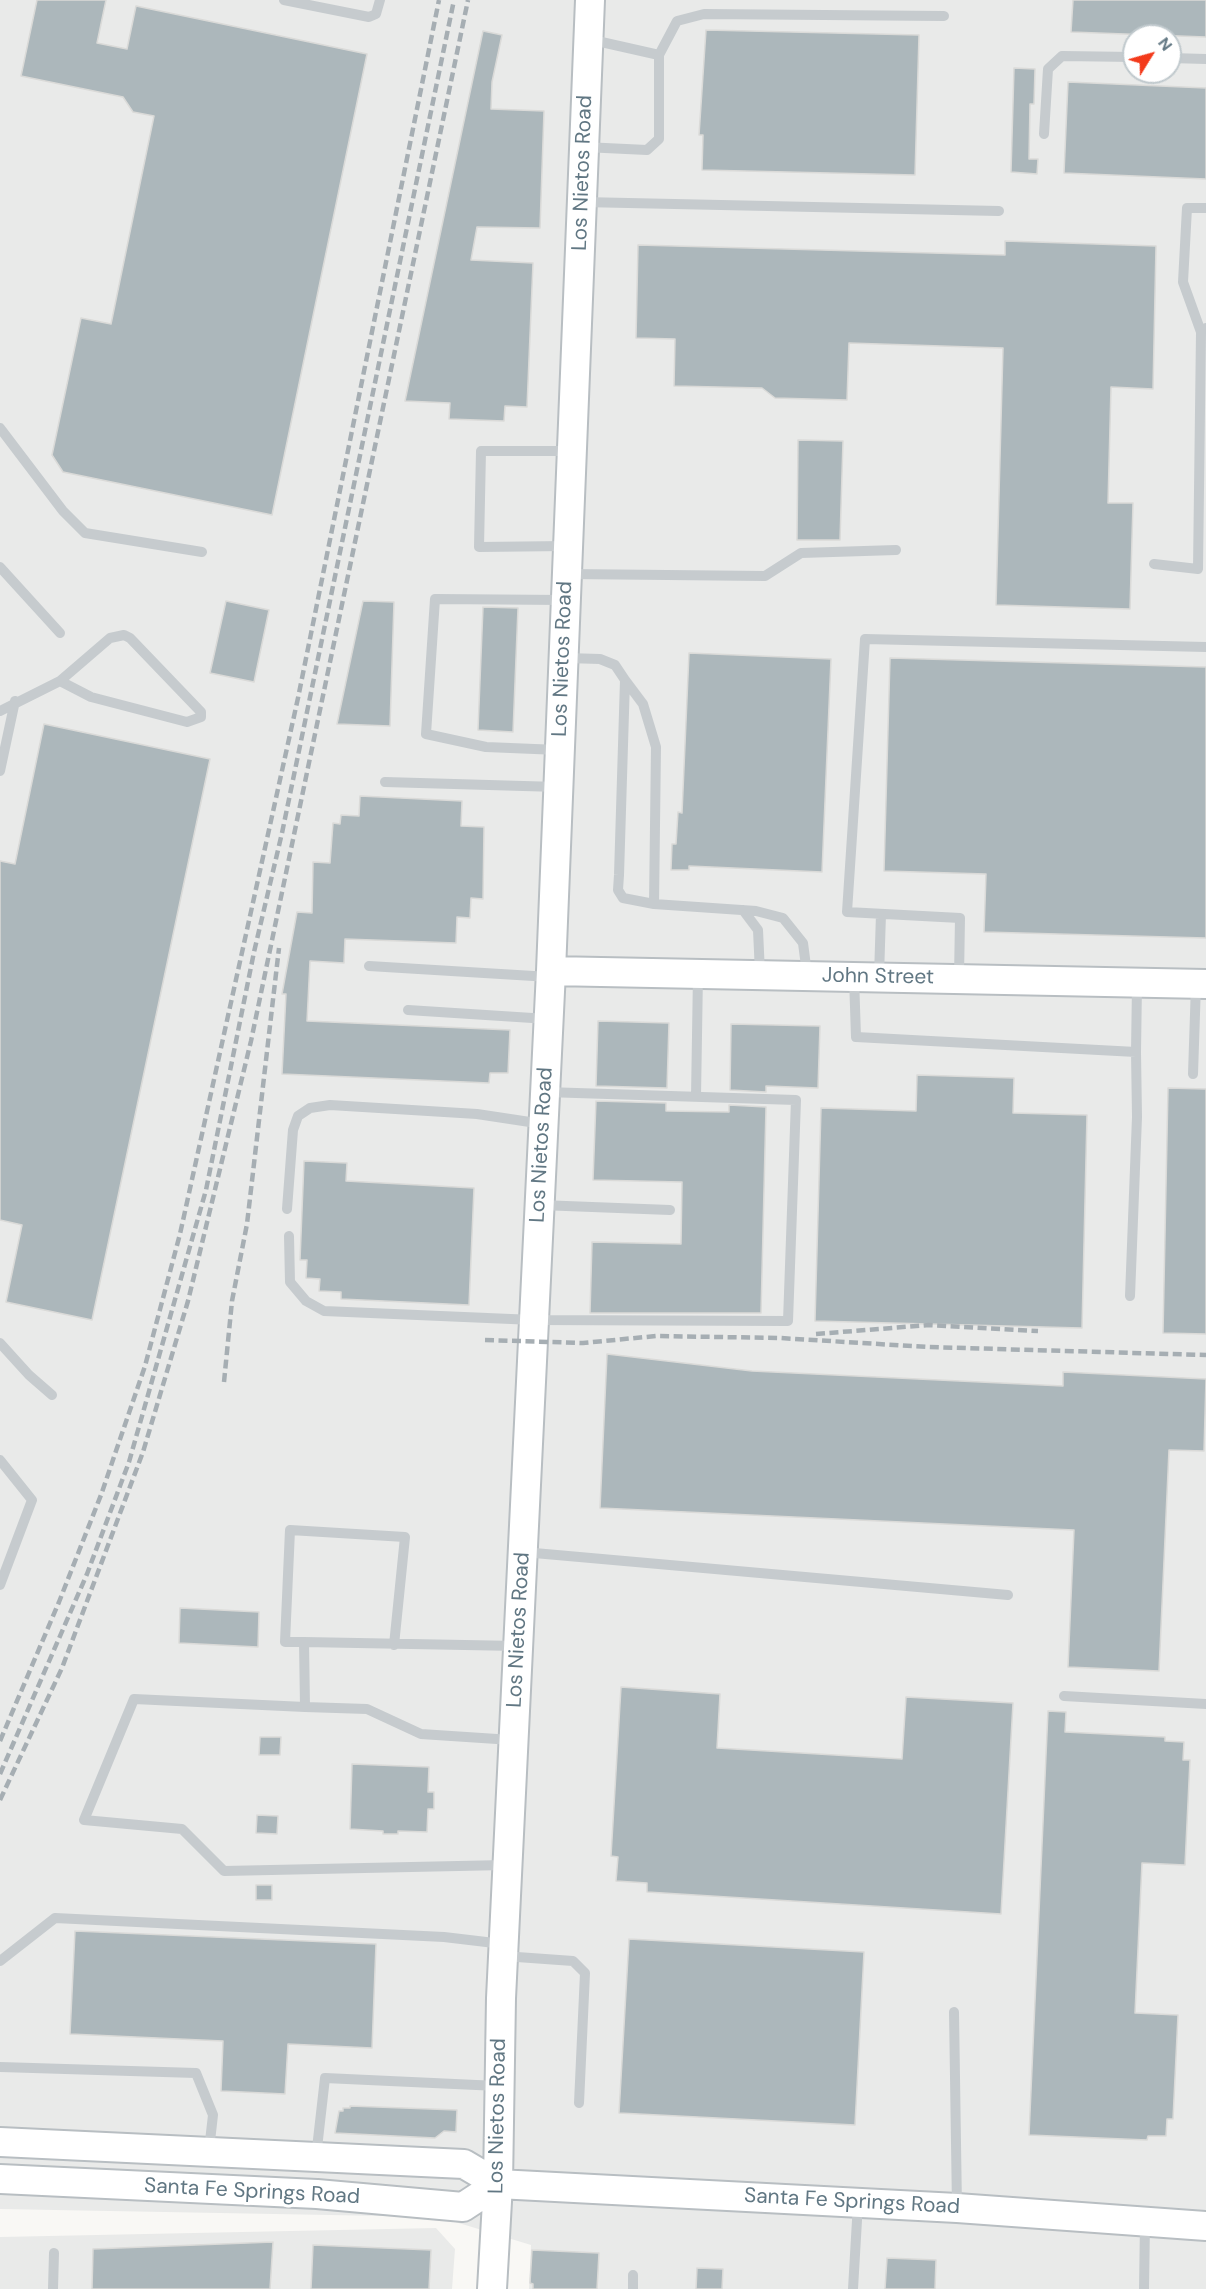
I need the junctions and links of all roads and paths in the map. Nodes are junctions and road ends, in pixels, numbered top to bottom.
1 (284, 0) edge
2 (380, 0) edge
3 (590, 0) edge
4 (944, 16) dead end
5 (588, 39) junction
6 (659, 55) junction
7 (1122, 57) edge
8 (1182, 58) edge
9 (1206, 59) edge
10 (1044, 134) dead end
11 (584, 147) junction
12 (582, 202) junction
13 (1206, 208) edge
14 (999, 212) dead end
15 (1203, 330) edge
16 (0, 428) edge
17 (571, 451) junction
18 (896, 550) dead end
19 (202, 552) dead end
20 (1154, 564) dead end
21 (0, 567) edge
22 (566, 573) junction
23 (60, 633) dead end
24 (1206, 647) edge
25 (563, 658) junction
26 (625, 680) junction
27 (60, 681) junction
28 (15, 701) junction
29 (0, 711) edge
30 (559, 750) junction
31 (0, 771) edge
32 (385, 782) dead end
33 (558, 787) junction
34 (654, 904) junction
35 (743, 910) junction
36 (881, 914) junction
37 (369, 966) dead end
38 (550, 974) junction
39 (698, 974) junction
40 (760, 975) junction
41 (807, 976) junction
42 (866, 977) junction
43 (959, 979) junction
44 (1138, 983) junction
45 (1201, 984) edge
46 (408, 1010) dead end
47 (548, 1019) junction
48 (1136, 1052) junction
49 (1193, 1074) dead end
50 (545, 1092) junction
51 (696, 1097) junction
52 (543, 1124) junction
53 (539, 1205) junction
54 (287, 1209) dead end
55 (670, 1210) dead end
56 (289, 1236) dead end
57 (1130, 1296) dead end
58 (534, 1320) junction
59 (0, 1343) edge
60 (52, 1395) dead end
61 (0, 1460) edge
62 (523, 1552) junction
63 (0, 1585) edge
64 (1008, 1595) dead end
65 (304, 1642) junction
66 (394, 1645) junction
67 (518, 1646) junction
68 (1064, 1696) dead end
69 (1206, 1704) edge
70 (305, 1707) junction
71 (514, 1740) junction
72 (508, 1865) junction
73 (503, 1950) junction
74 (0, 1961) edge
75 (954, 2012) dead end
76 (0, 2067) edge
77 (498, 2086) junction
78 (579, 2103) dead end
79 (0, 2142) edge
80 (208, 2152) junction
81 (316, 2158) junction
82 (0, 2179) edge
83 (498, 2184) junction
84 (205, 2188) junction
85 (858, 2203) junction
86 (957, 2208) junction
87 (1145, 2223) junction
88 (1206, 2226) edge
89 (54, 2253) dead end
90 (633, 2276) dead end
91 (53, 2289) edge
92 (492, 2289) edge
93 (633, 2289) edge
94 (853, 2289) edge
95 (1144, 2289) edge

1 - 2 lane
3 - 5 main road, Los Nietos Road
4 - 6 lane
5 - 6 lane
5 - 11 main road, Los Nietos Road
6 - 11 lane
7 - 10 lane
8 - 9 lane
11 - 12 main road, Los Nietos Road
12 - 14 lane
12 - 17 main road, Los Nietos Road
13 - 15 lane
15 - 20 lane
16 - 19 lane
17 - 22 main road, Los Nietos Road
17 - 22 lane
18 - 22 lane
21 - 23 lane
22 - 25 main road, Los Nietos Road
22 - 30 lane
24 - 36 lane
25 - 26 lane
25 - 30 main road, Los Nietos Road
26 - 34 lane
26 - 34 lane
27 - 27 lane
27 - 28 lane
28 - 29 lane
28 - 31 lane
30 - 33 main road, Los Nietos Road
32 - 33 lane
33 - 38 main road, Los Nietos Road
34 - 35 lane
35 - 40 lane
35 - 41 lane
36 - 42 lane
36 - 43 lane
37 - 38 lane
38 - 39 main road, John Street
38 - 47 main road, Los Nietos Road
39 - 40 main road, John Street
39 - 51 lane
40 - 41 main road, John Street
41 - 42 main road, John Street
42 - 43 main road, John Street
42 - 48 lane
43 - 44 main road, John Street
44 - 45 main road, John Street
44 - 48 lane
45 - 49 lane
46 - 47 lane
47 - 50 main road, Los Nietos Road
48 - 57 lane
50 - 51 lane
50 - 52 main road, Los Nietos Road
51 - 58 lane
52 - 53 main road, Los Nietos Road
52 - 54 lane
53 - 55 lane
53 - 58 main road, Los Nietos Road
56 - 58 lane
58 - 62 main road, Los Nietos Road
59 - 60 lane
61 - 63 lane
62 - 64 lane
62 - 67 main road, Los Nietos Road
65 - 66 lane
65 - 66 lane
65 - 70 lane
66 - 67 lane
67 - 71 main road, Los Nietos Road
68 - 69 lane
70 - 71 lane
70 - 72 lane
71 - 72 main road, Los Nietos Road
72 - 73 main road, Los Nietos Road
73 - 74 lane
73 - 77 main road, Los Nietos Road
73 - 78 lane
75 - 86 lane
76 - 80 lane
77 - 81 lane
77 - 83 main road, Los Nietos Road
79 - 80 main road, Santa Fe Springs Road
80 - 81 main road, Santa Fe Springs Road
80 - 84 main road
81 - 83 main road, Santa Fe Springs Road
82 - 84 main road, Santa Fe Springs Road
83 - 84 main road, Santa Fe Springs Road
83 - 85 main road, Santa Fe Springs Road
83 - 92 main road, Los Nietos Road
85 - 86 main road, Santa Fe Springs Road
85 - 94 lane
86 - 87 main road, Santa Fe Springs Road
87 - 88 main road, Santa Fe Springs Road
87 - 95 lane
89 - 91 lane
90 - 93 lane

